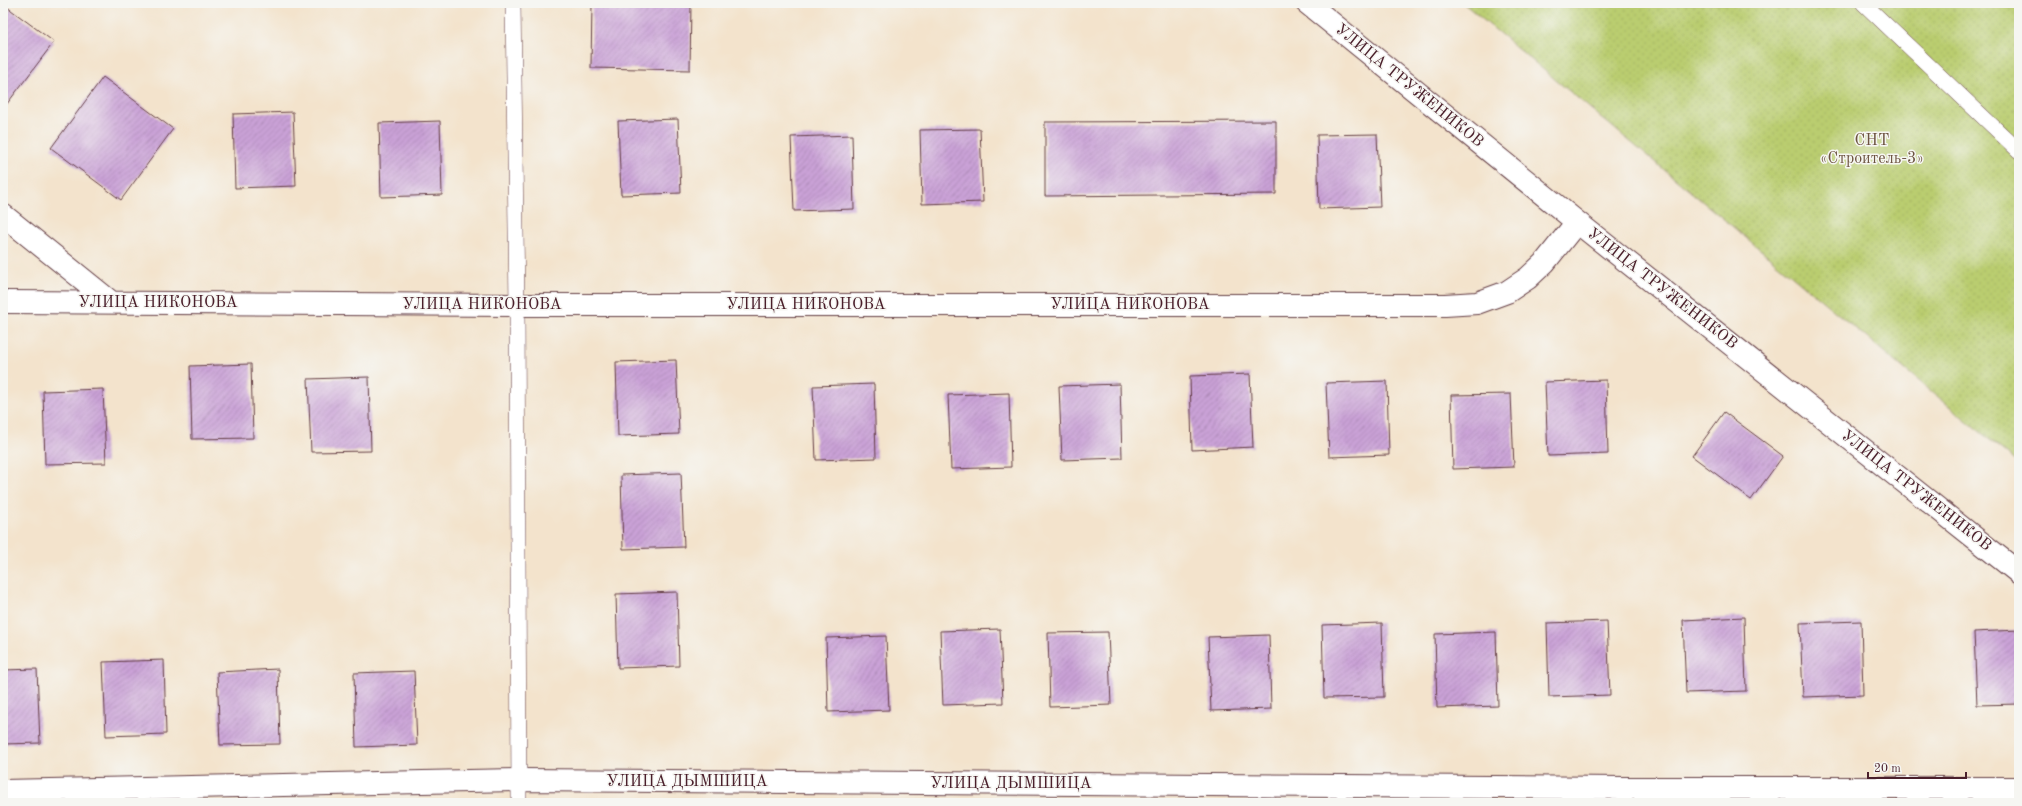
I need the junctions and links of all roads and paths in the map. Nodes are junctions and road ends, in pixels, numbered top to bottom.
1 (512, 3) edge
2 (1307, 3) edge
3 (1863, 3) edge
4 (2019, 151) edge
5 (3, 215) edge
6 (1577, 222) junction
7 (3, 302) edge
8 (111, 302) junction
9 (517, 305) junction
10 (2019, 573) edge
11 (519, 780) junction
12 (2019, 788) edge
13 (3, 791) edge
14 (1625, 796) edge
15 (519, 803) edge

1 - 9 lane
2 - 6 street, УЛИЦА ТРУЖЕНИКОВ
3 - 4 lane
5 - 8 street
6 - 9 street, УЛИЦА НИКОНОВА
6 - 10 street, УЛИЦА ТРУЖЕНИКОВ
7 - 8 street, УЛИЦА НИКОНОВА
8 - 9 street, УЛИЦА НИКОНОВА
9 - 11 lane
11 - 13 street, УЛИЦА ДЫМШИЦА
11 - 14 street, УЛИЦА ДЫМШИЦА
11 - 15 lane
12 - 14 street, УЛИЦА ДЫМШИЦА

